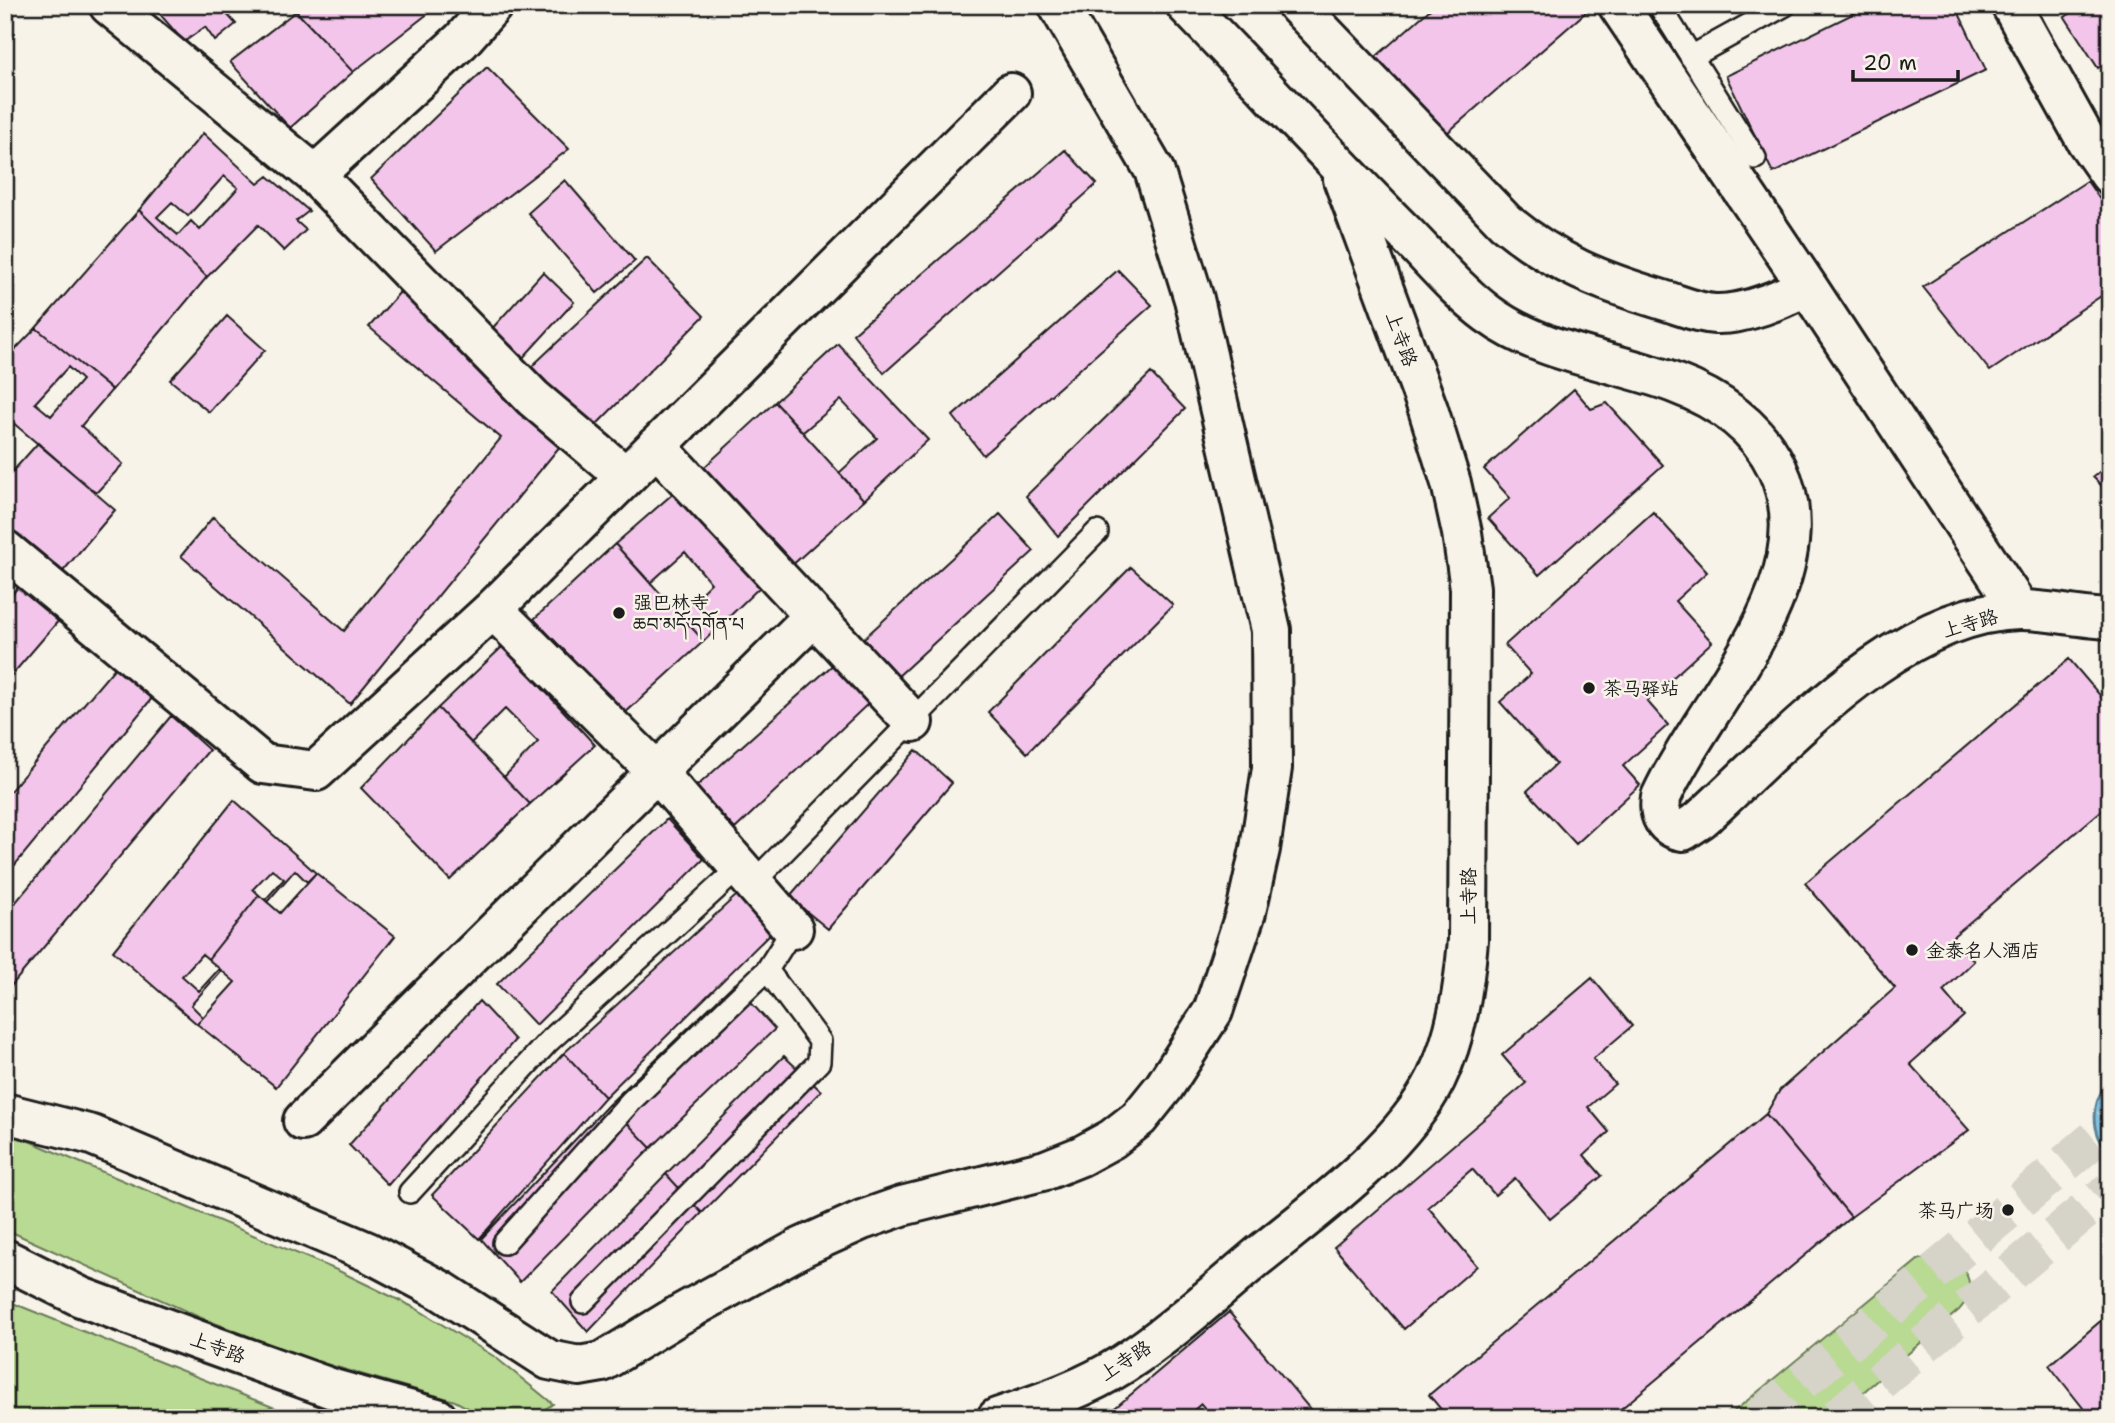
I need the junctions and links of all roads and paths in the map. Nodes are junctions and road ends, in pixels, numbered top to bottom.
1 (109, 5) edge
2 (494, 5) edge
3 (1058, 5) edge
4 (1186, 5) edge
5 (1297, 5) edge
6 (1618, 5) edge
7 (1659, 5) edge
8 (1785, 5) edge
9 (2011, 5) edge
10 (1691, 57) junction
11 (1011, 93) dead end
12 (1755, 158) dead end
13 (1338, 167) junction
14 (316, 174) junction
15 (2110, 175) edge
16 (1807, 286) junction
17 (656, 446) junction
18 (625, 475) junction
19 (1097, 532) dead end
20 (5, 550) edge
21 (493, 609) junction
22 (2020, 610) junction
23 (813, 617) junction
24 (2110, 619) edge
25 (913, 722) junction
26 (656, 771) junction
27 (746, 875) junction
28 (793, 929) joint
29 (767, 970) junction
30 (5, 1113) edge
31 (303, 1121) dead end
32 (410, 1192) dead end
33 (504, 1243) dead end
34 (5, 1259) edge
35 (583, 1302) dead end
36 (437, 1418) edge
37 (997, 1418) edge

1 - 14 street
2 - 14 street
3 - 30 street
4 - 13 street, 上寺路
5 - 16 street
6 - 16 street
7 - 10 lane
8 - 10 lane
9 - 15 street
10 - 12 lane
11 - 17 street
13 - 22 street, 上寺路
13 - 37 street, 上寺路
14 - 18 street
16 - 22 street
17 - 18 street
17 - 23 street
18 - 21 street
19 - 25 lane
20 - 21 street
21 - 26 street
22 - 24 street, 上寺路
23 - 25 street
23 - 26 street
25 - 27 lane
26 - 27 street
26 - 31 street
27 - 28 street
27 - 32 lane
28 - 29 lane
29 - 33 lane
29 - 35 lane
34 - 36 street, 上寺路

